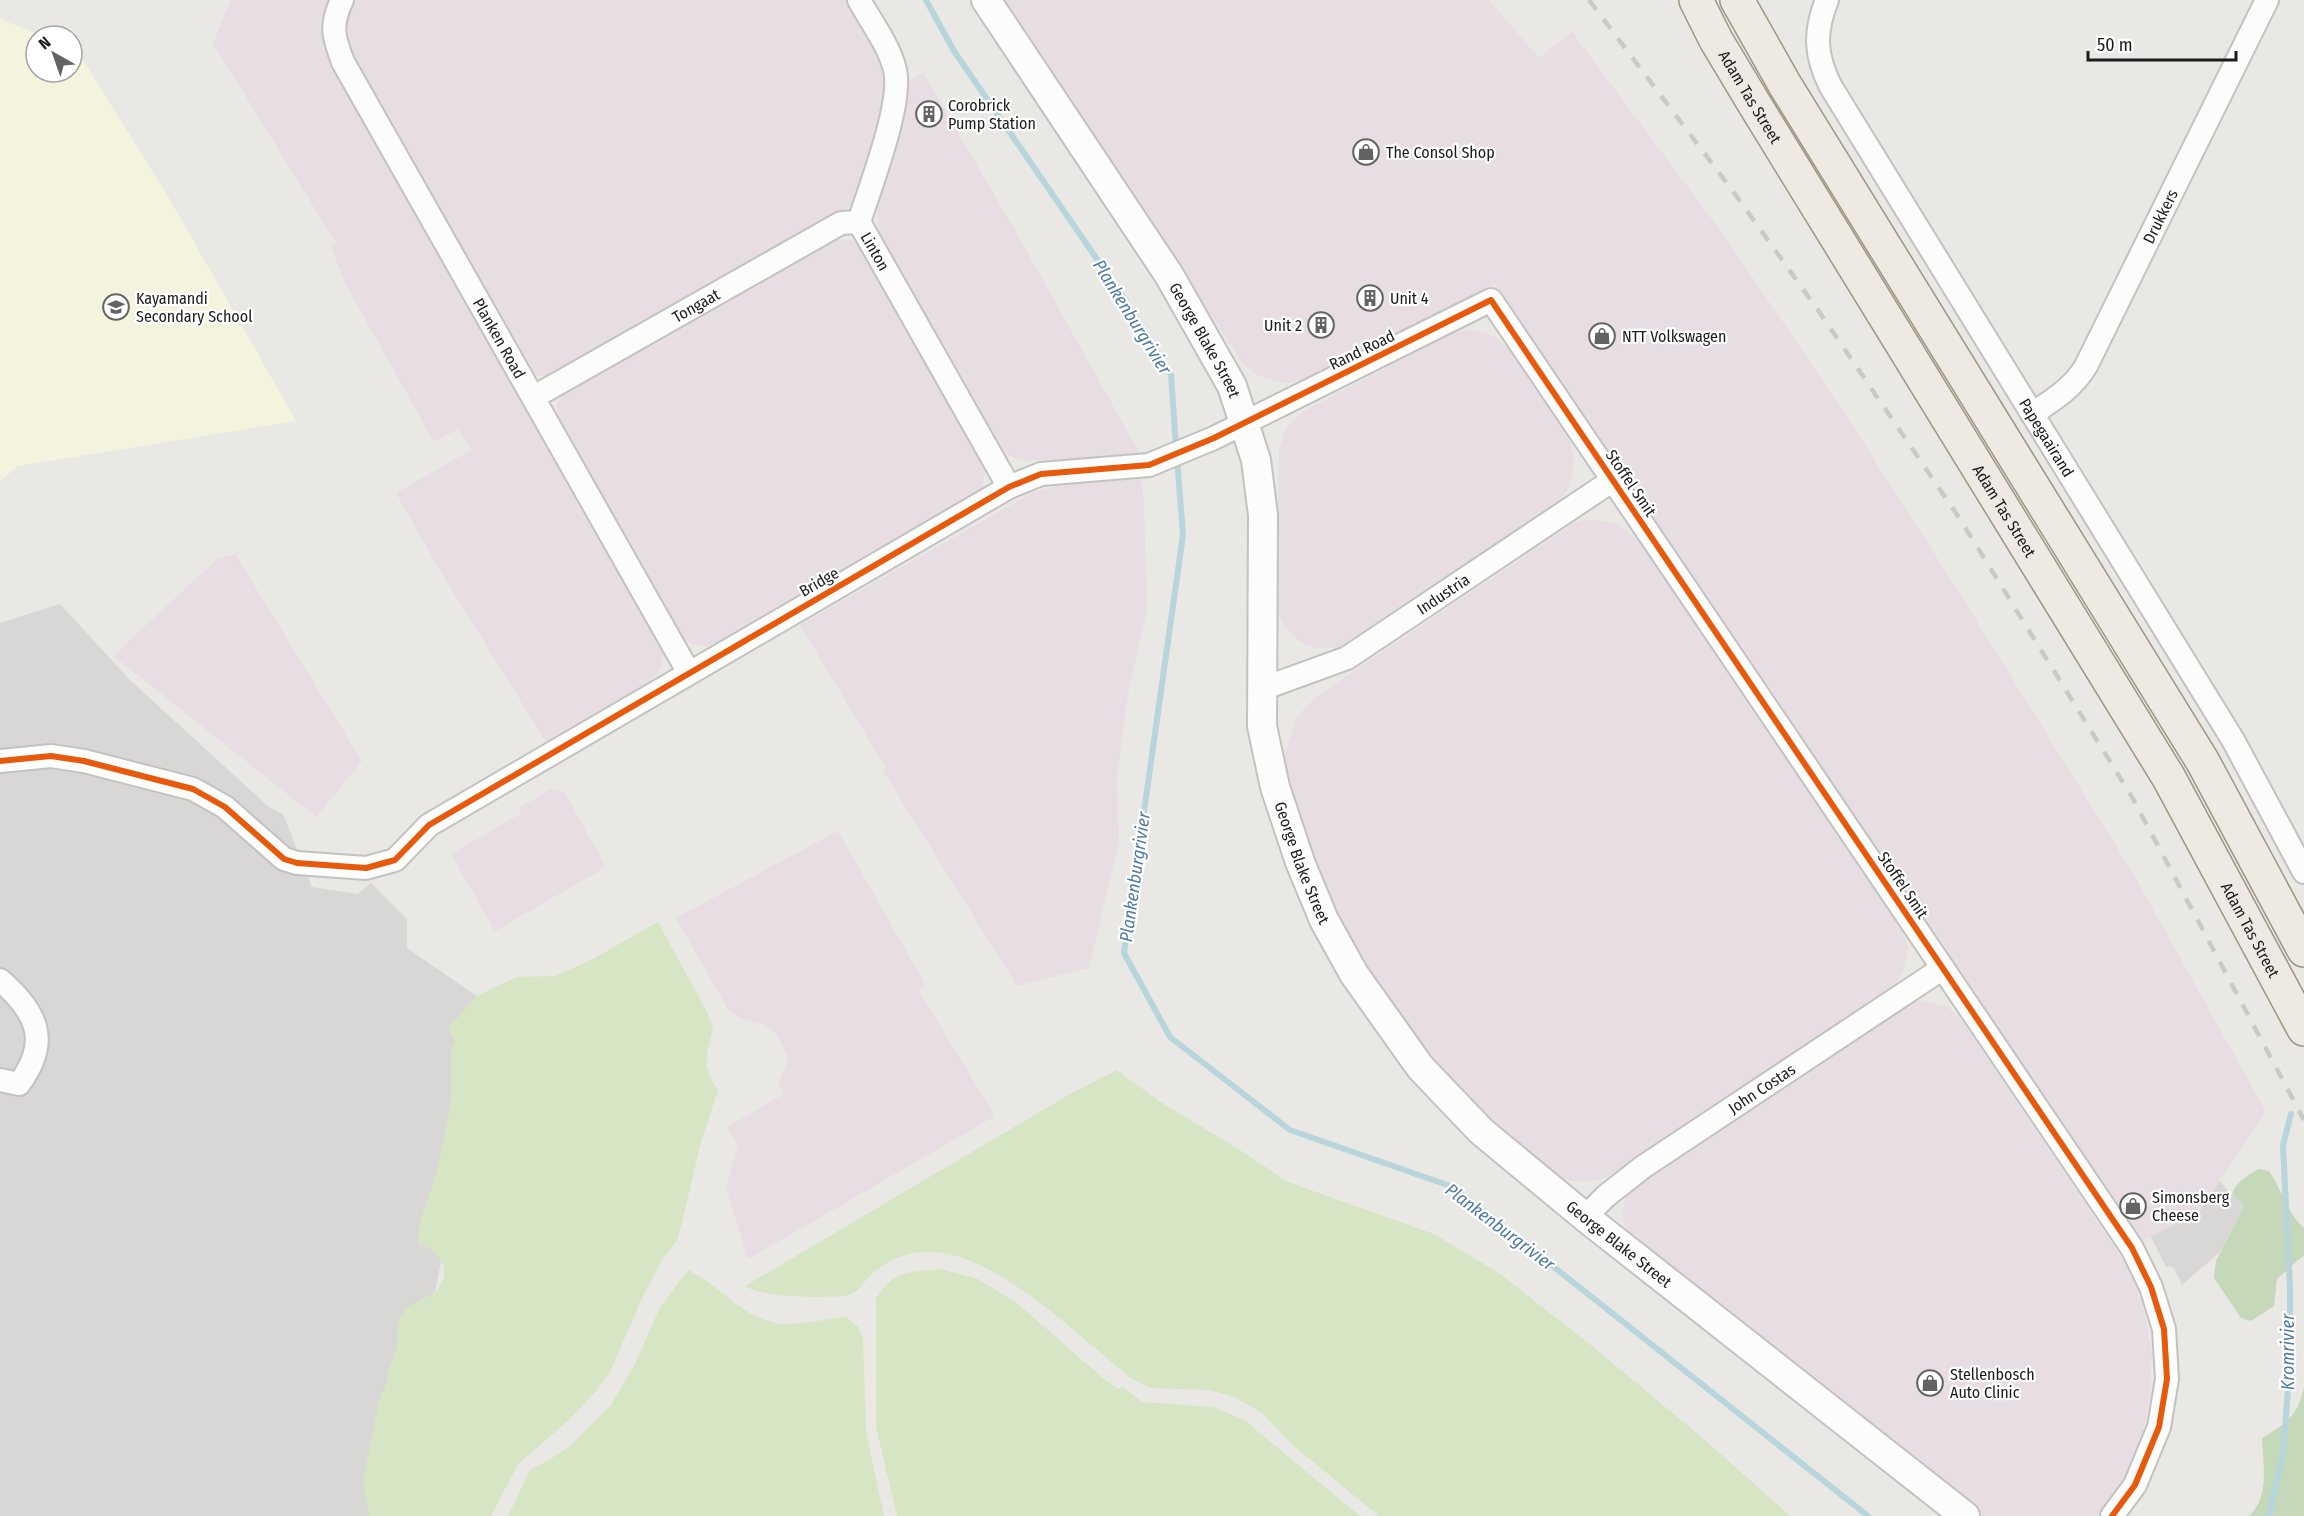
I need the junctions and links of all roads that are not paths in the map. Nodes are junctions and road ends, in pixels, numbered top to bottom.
1 (342, 0) edge
2 (859, 0) edge
3 (986, 0) edge
4 (1695, 0) edge
5 (1737, 0) edge
6 (1827, 0) edge
7 (2267, 0) edge
8 (1785, 86) junction
9 (1755, 105) junction
10 (860, 222) junction
11 (1491, 300) joint
12 (534, 397) junction
13 (2032, 414) junction
14 (1245, 423) junction
15 (1613, 480) junction
16 (1009, 488) junction
17 (689, 673) junction
18 (1262, 689) junction
19 (0, 761) edge
20 (2304, 872) edge
21 (2304, 950) edge
22 (1943, 968) junction
23 (0, 980) edge
24 (2304, 1029) edge
25 (0, 1080) edge
26 (1585, 1217) junction
27 (1965, 1516) edge
28 (2112, 1516) edge

1 - 12 street, Planken Road
2 - 10 street, Linton
3 - 14 street, George Blake Street
4 - 9 main road, Adam Tas Street
5 - 8 main road
6 - 13 street, Papegaairand
7 - 13 street, Drukkers
8 - 9 main road
8 - 21 main road
9 - 24 main road, Adam Tas Street
10 - 12 street, Tongaat
10 - 16 street, Linton
11 - 14 street, Rand Road
11 - 15 street, Stoffel Smit
12 - 17 street, Planken Road
13 - 20 street, Papegaairand
14 - 16 street, Bridge
14 - 18 street, George Blake Street
15 - 18 street, Industria
15 - 22 street, Stoffel Smit
16 - 17 street, Bridge
17 - 19 street, Bridge
18 - 26 street, George Blake Street
22 - 26 street, John Costas
22 - 28 street, Stoffel Smit
23 - 25 street
26 - 27 street, George Blake Street

